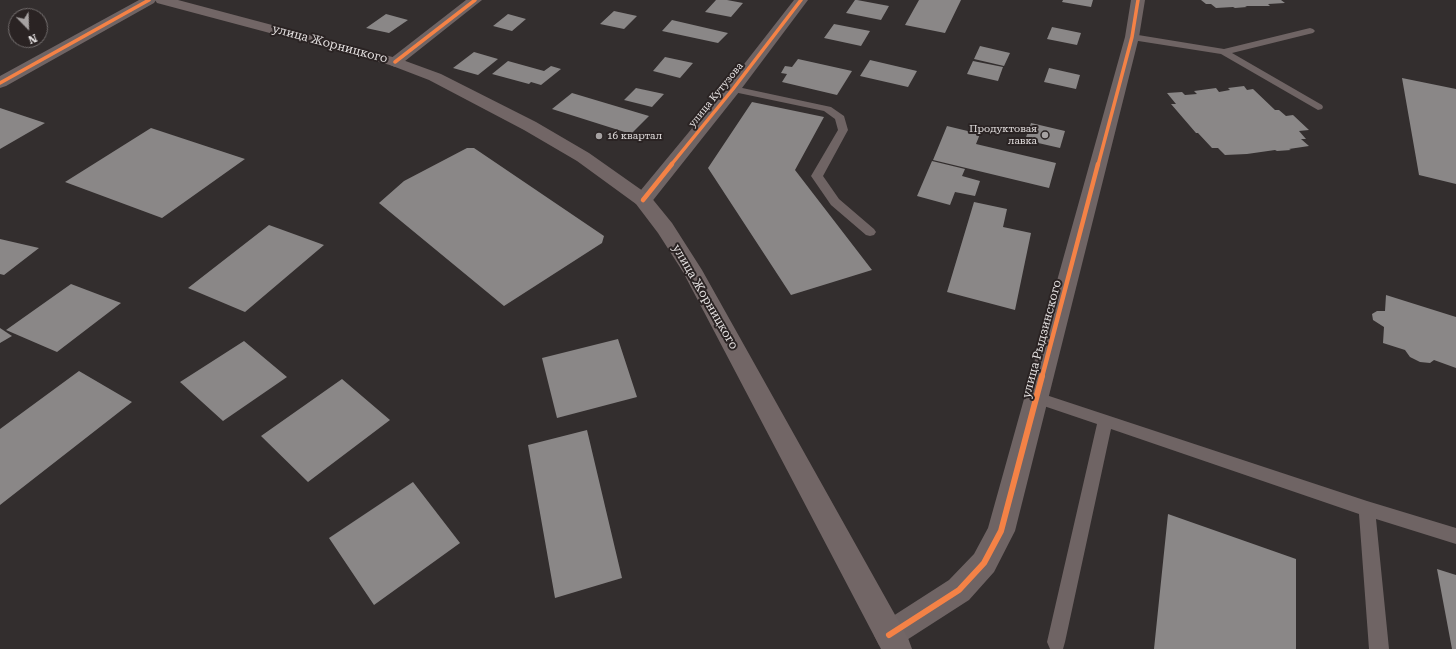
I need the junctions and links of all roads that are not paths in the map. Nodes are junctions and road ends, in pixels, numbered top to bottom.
1 (149, 0) edge
2 (162, 0) edge
3 (475, 0) edge
4 (801, 0) edge
5 (1138, 0) edge
6 (1310, 31) dead end
7 (1132, 37) junction
8 (1224, 52) junction
9 (395, 62) junction
10 (0, 82) edge
11 (733, 89) junction
12 (1318, 107) dead end
13 (643, 200) junction
14 (870, 232) dead end
15 (1037, 398) junction
16 (1105, 422) junction
17 (1367, 509) junction
18 (1456, 536) edge
19 (893, 642) edge
20 (1056, 642) dead end
21 (1379, 649) edge

1 - 10 street
2 - 9 main road, улица Жорницкого
3 - 9 street
4 - 11 street, улица Кутузова
5 - 7 street, улица Рыдзинского
6 - 8 lane
7 - 8 lane
7 - 15 street, улица Рыдзинского
8 - 12 lane
9 - 13 main road, улица Жорницкого
11 - 13 street, улица Кутузова
11 - 14 lane
13 - 19 main road, улица Жорницкого
15 - 16 lane
15 - 19 street, улица Рыдзинского
16 - 17 lane
16 - 20 lane
17 - 18 lane
17 - 21 lane

